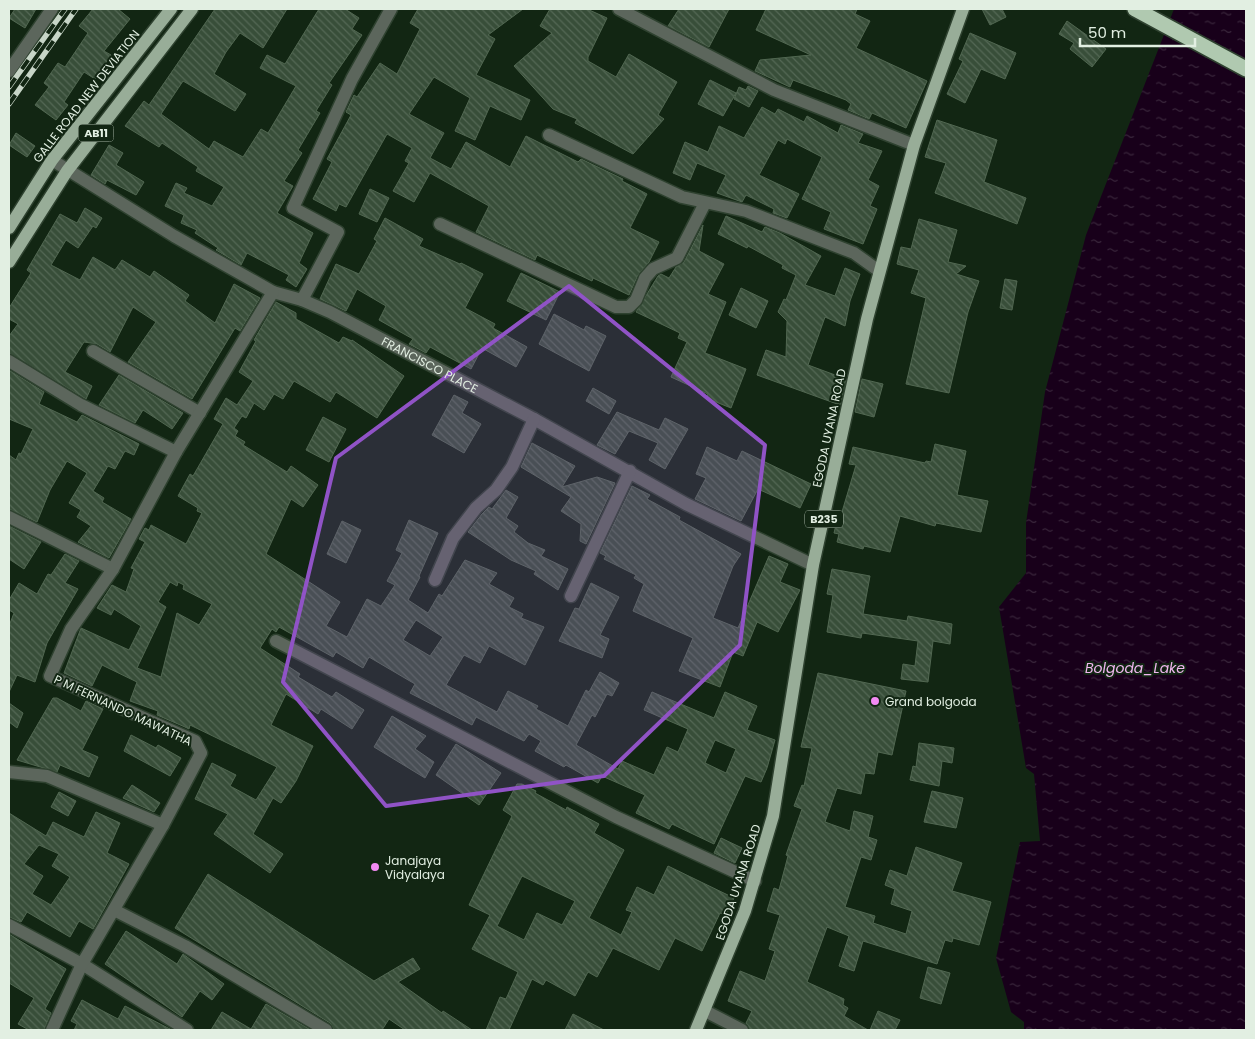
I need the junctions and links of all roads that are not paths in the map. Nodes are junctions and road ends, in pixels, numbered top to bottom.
1 (52, 9) edge
2 (171, 9) edge
3 (192, 9) edge
4 (391, 9) edge
5 (619, 9) edge
6 (963, 9) edge
7 (1135, 9) edge
8 (1246, 69) edge
9 (9, 71) edge
10 (549, 135) dead end
11 (914, 146) junction
12 (52, 160) junction
13 (67, 171) junction
14 (705, 203) junction
15 (440, 224) dead end
16 (9, 228) edge
17 (9, 262) edge
18 (879, 271) junction
19 (273, 292) junction
20 (302, 300) junction
21 (93, 351) dead end
22 (9, 361) edge
23 (200, 412) junction
24 (534, 419) junction
25 (176, 452) junction
26 (630, 471) junction
27 (9, 517) edge
28 (813, 565) junction
29 (114, 569) junction
30 (435, 580) dead end
31 (571, 596) dead end
32 (276, 641) dead end
33 (9, 772) edge
34 (163, 825) junction
35 (755, 880) junction
36 (114, 910) junction
37 (9, 925) edge
38 (82, 964) junction
39 (705, 1012) junction
40 (52, 1030) edge
41 (187, 1030) edge
42 (326, 1030) edge
43 (696, 1030) edge
44 (742, 1030) edge

1 - 9 street
2 - 12 main road, GALLE ROAD NEW DEVIATION / AB11
3 - 13 main road, AB11
4 - 20 street
5 - 11 street
6 - 11 main road, EGODA UYANA ROAD / B235
7 - 8 highway
10 - 14 street
11 - 18 main road, EGODA UYANA ROAD / B235
12 - 13 street, FRANCISCO PLACE
12 - 16 main road, GALLE ROAD NEW DEVIATION / AB11
13 - 17 main road, AB11
13 - 19 street, FRANCISCO PLACE
14 - 15 street
14 - 18 street
18 - 28 main road, EGODA UYANA ROAD / B235
19 - 20 street, FRANCISCO PLACE
19 - 23 street, P M FERNANDO MAWATHA
20 - 24 street, FRANCISCO PLACE
21 - 23 street
22 - 25 street
23 - 25 street, P M FERNANDO MAWATHA
24 - 26 street, FRANCISCO PLACE
24 - 30 street
25 - 29 street, P M FERNANDO MAWATHA
26 - 28 street, FRANCISCO PLACE
26 - 31 street
27 - 29 street
28 - 35 main road, EGODA UYANA ROAD / B235
29 - 34 street, P M FERNANDO MAWATHA
32 - 35 street
33 - 34 street
34 - 36 street, P M FERNANDO MAWATHA
35 - 39 main road, EGODA UYANA ROAD / B235
36 - 38 street, P M FERNANDO MAWATHA
36 - 42 street
37 - 38 street
38 - 40 street, P M FERNANDO MAWATHA
38 - 41 street
39 - 43 main road, EGODA UYANA ROAD / B235
39 - 44 street

